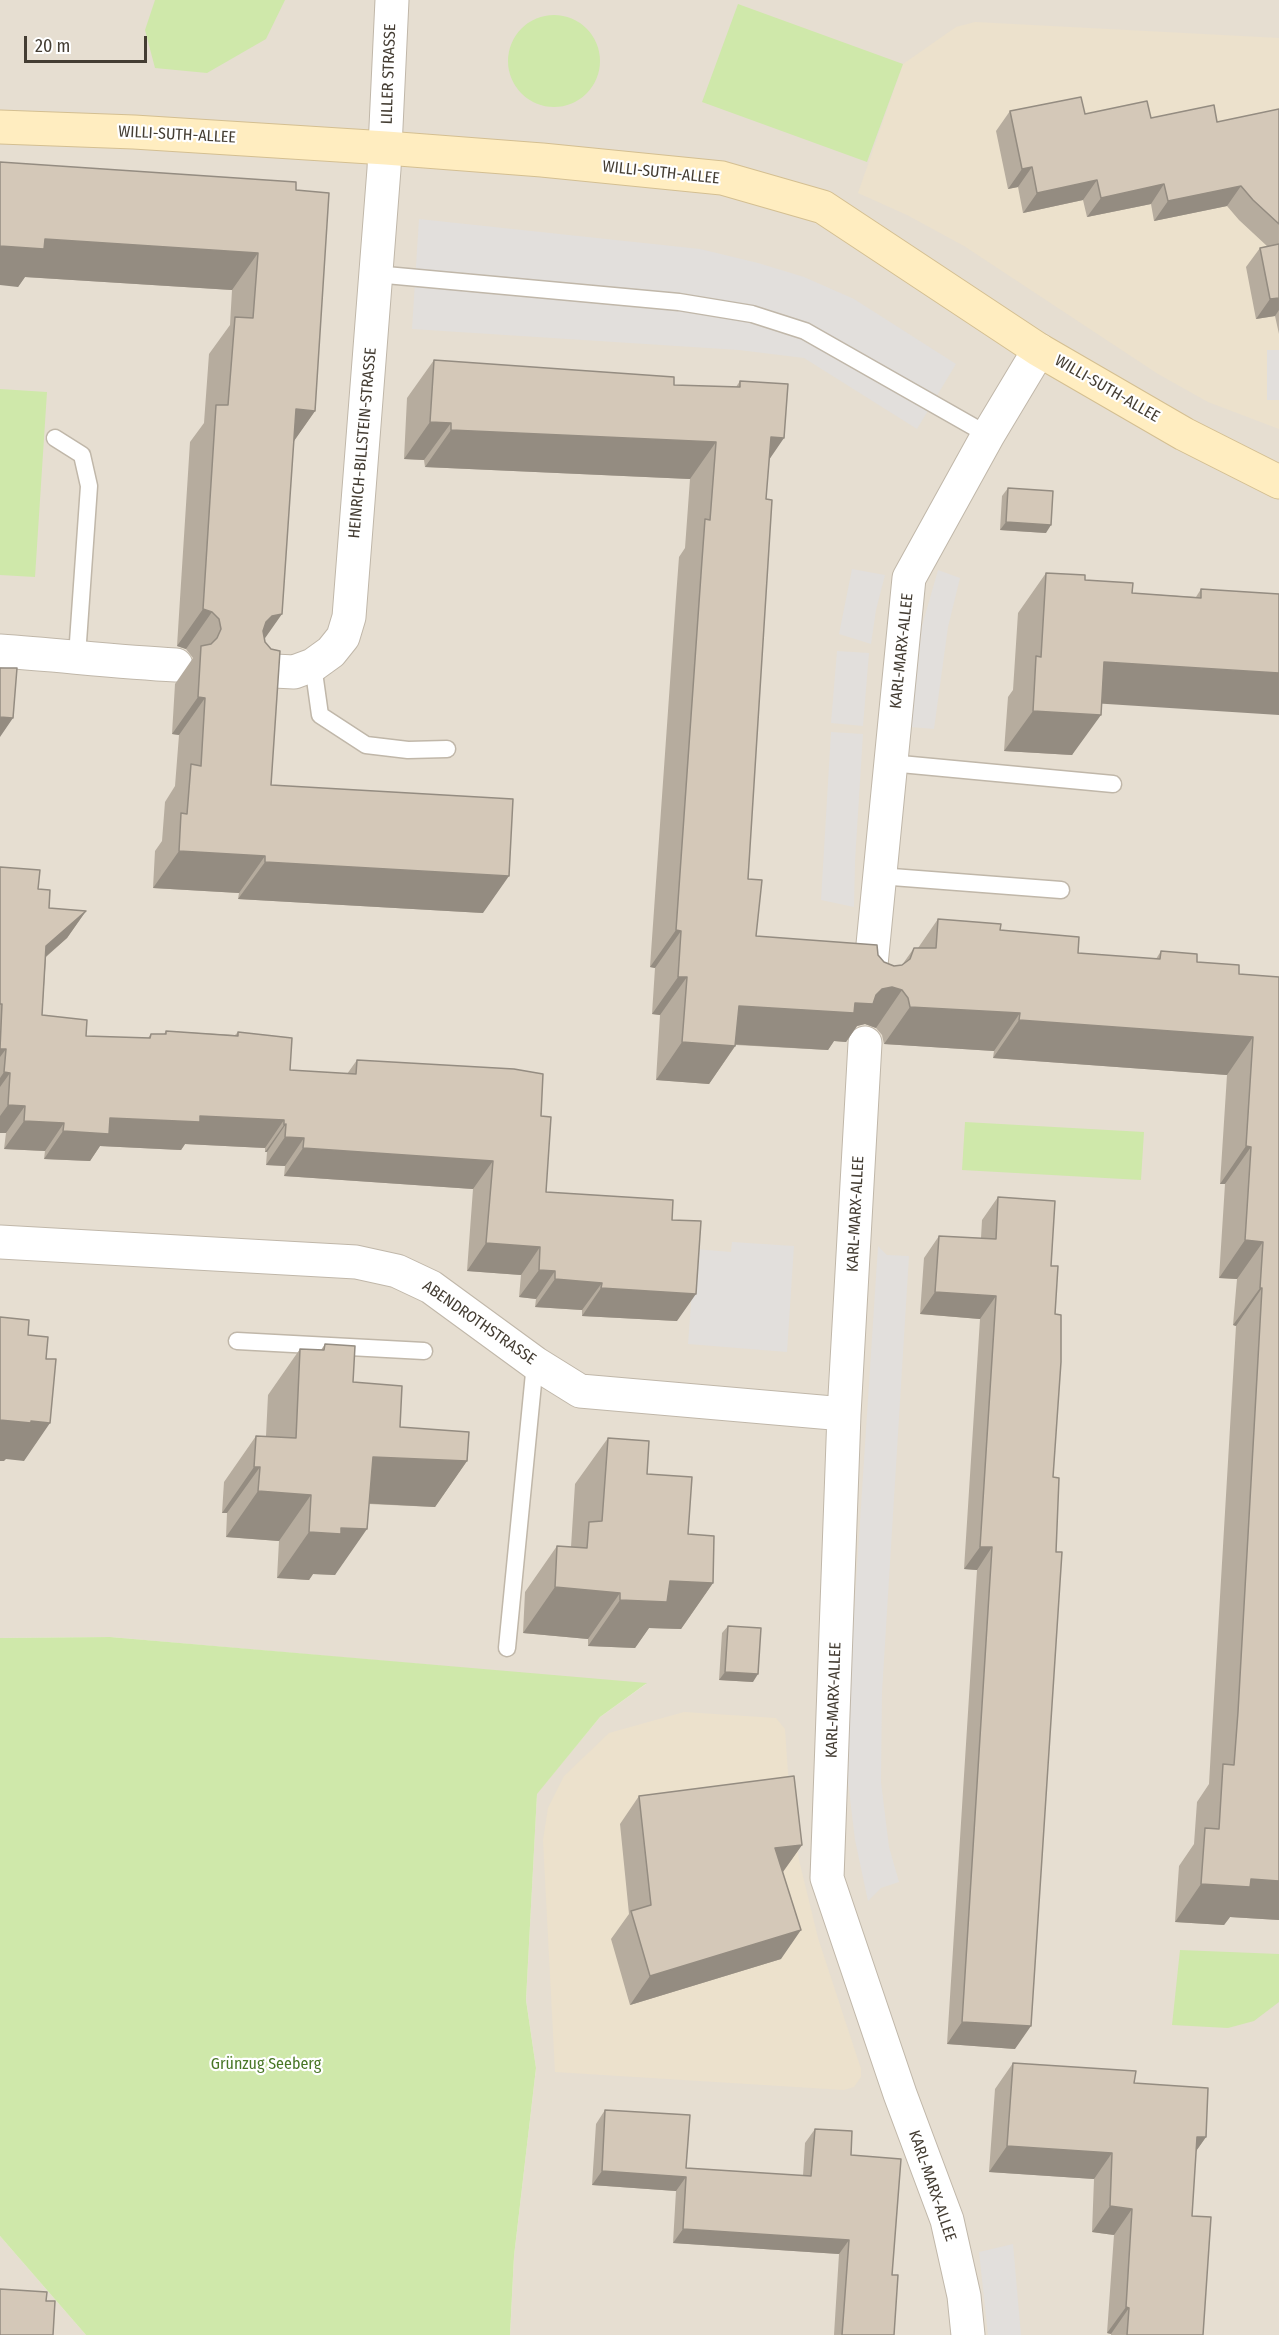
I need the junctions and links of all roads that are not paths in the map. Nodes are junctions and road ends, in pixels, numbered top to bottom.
1 (392, 0) edge
2 (0, 127) edge
3 (386, 147) junction
4 (375, 274) junction
5 (1039, 350) junction
6 (988, 435) junction
7 (55, 438) dead end
8 (1279, 482) edge
9 (0, 651) edge
10 (77, 656) junction
11 (176, 665) dead end
12 (313, 665) junction
13 (255, 670) edge
14 (447, 749) dead end
15 (890, 763) junction
16 (1113, 784) dead end
17 (879, 876) junction
18 (1061, 890) dead end
19 (869, 985) edge
20 (865, 1043) edge
21 (0, 1242) edge
22 (237, 1341) dead end
23 (424, 1351) dead end
24 (535, 1363) junction
25 (844, 1414) junction
26 (507, 1648) dead end
27 (968, 2335) edge

1 - 3 street, LILLER STRASSE
2 - 3 street, WILLI-SUTH-ALLEE
3 - 4 street, HEINRICH-BILLSTEIN-STRASSE
3 - 5 street, WILLI-SUTH-ALLEE
4 - 6 lane
4 - 12 street, HEINRICH-BILLSTEIN-STRASSE
5 - 6 street, KARL-MARX-ALLEE
5 - 8 street, WILLI-SUTH-ALLEE
6 - 15 street, KARL-MARX-ALLEE
7 - 10 lane
9 - 10 street
10 - 11 street
12 - 13 street, HEINRICH-BILLSTEIN-STRASSE
12 - 14 lane
15 - 16 lane
15 - 17 street, KARL-MARX-ALLEE
17 - 18 lane
17 - 19 street, KARL-MARX-ALLEE
20 - 25 street, KARL-MARX-ALLEE
21 - 24 street, ABENDROTHSTRASSE
22 - 23 lane
24 - 25 street, ABENDROTHSTRASSE
24 - 26 lane
25 - 27 street, KARL-MARX-ALLEE

